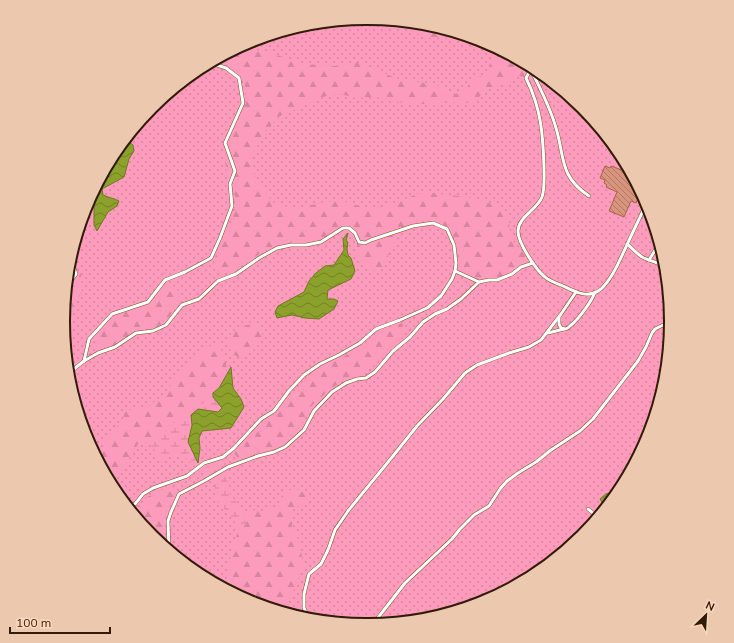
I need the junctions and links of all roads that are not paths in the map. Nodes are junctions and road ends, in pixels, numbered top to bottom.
1 (218, 65) edge
2 (529, 73) edge
3 (536, 78) edge
4 (589, 196) dead end
5 (642, 212) edge
6 (627, 244) junction
7 (655, 251) edge
8 (649, 260) junction
9 (533, 263) junction
10 (658, 263) edge
11 (455, 271) junction
12 (479, 282) junction
13 (576, 292) junction
14 (596, 292) junction
15 (559, 318) junction
16 (663, 325) edge
17 (565, 329) junction
18 (548, 333) junction
19 (84, 361) junction
20 (74, 368) edge
21 (134, 504) edge
22 (588, 509) dead end
23 (593, 513) edge
24 (169, 541) edge
25 (305, 611) edge
26 (377, 617) edge

1 - 19 lane
2 - 9 lane
3 - 4 lane
5 - 6 lane
6 - 8 lane
6 - 14 lane
7 - 8 lane
8 - 10 lane
9 - 12 lane
9 - 13 lane
11 - 12 lane
11 - 19 lane
11 - 21 lane
12 - 24 lane
13 - 14 lane
13 - 15 lane
14 - 17 lane
15 - 17 lane
15 - 18 lane
16 - 26 lane
17 - 18 lane
18 - 25 lane
19 - 20 lane
22 - 23 lane

